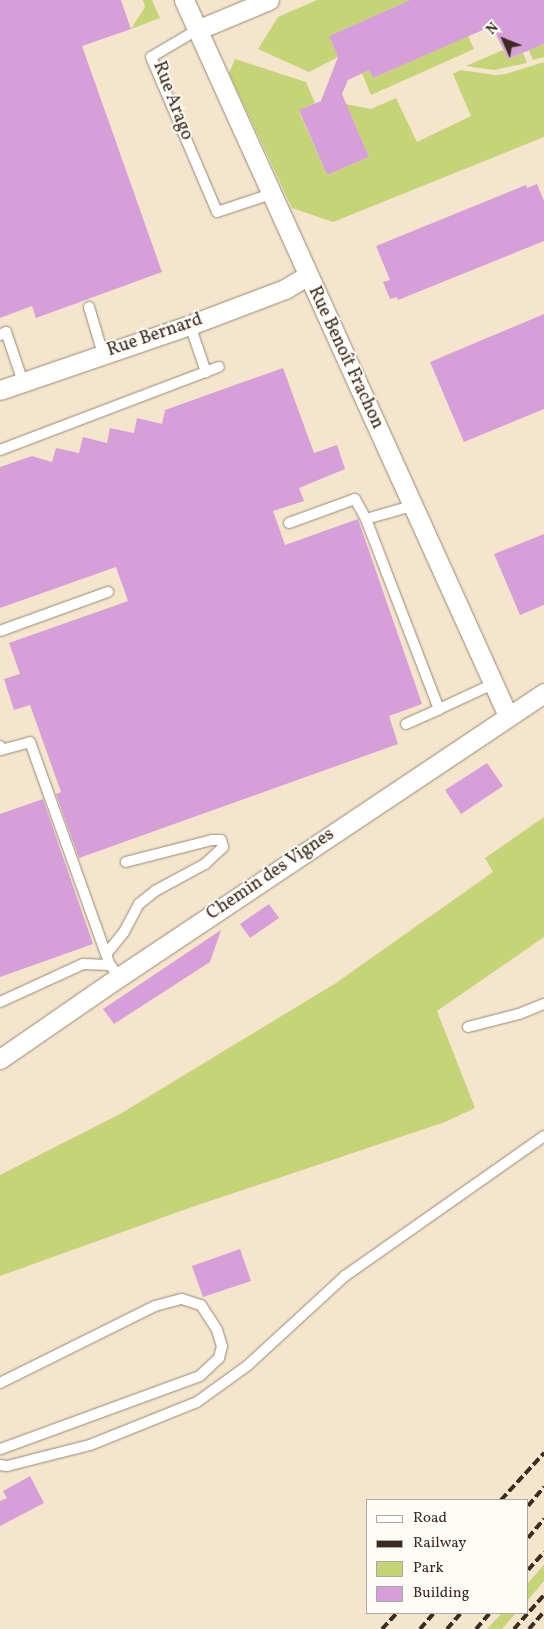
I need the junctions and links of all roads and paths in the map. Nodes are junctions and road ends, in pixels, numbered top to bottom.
1 (184, 0) edge
2 (269, 0) edge
3 (197, 30) junction
4 (271, 194) junction
5 (307, 276) junction
6 (88, 308) dead end
7 (190, 325) junction
8 (0, 335) edge
9 (104, 354) junction
10 (219, 367) dead end
11 (206, 372) junction
12 (23, 382) junction
13 (0, 390) edge
14 (0, 450) edge
15 (412, 506) junction
16 (366, 519) junction
17 (289, 523) dead end
18 (108, 592) dead end
19 (0, 631) edge
20 (493, 684) junction
21 (544, 692) edge
22 (439, 708) junction
23 (508, 716) junction
24 (406, 724) dead end
25 (0, 746) edge
26 (126, 862) dead end
27 (107, 953) junction
28 (115, 971) junction
29 (0, 1002) edge
30 (544, 1004) edge
31 (468, 1027) dead end
32 (0, 1059) edge
33 (544, 1136) edge
34 (0, 1383) edge
35 (0, 1449) edge
36 (0, 1465) edge

1 - 3 street, Rue Benoît Frachon
2 - 3 street, Rue Arago
3 - 4 street, Rue Benoît Frachon
3 - 4 lane, Rue Arago
4 - 5 street, Rue Benoît Frachon
5 - 7 street, Rue Bernard
5 - 15 street, Rue Benoît Frachon
6 - 9 lane
7 - 9 street, Rue Bernard
7 - 11 lane
8 - 12 lane
9 - 12 street, Rue Bernard
10 - 11 lane
11 - 14 lane
12 - 13 street, Rue Bernard
15 - 16 lane
15 - 20 street, Rue Benoît Frachon
16 - 17 lane
16 - 22 lane
18 - 19 lane
20 - 22 lane
20 - 23 street, Rue Benoît Frachon
21 - 23 street, Chemin des Vignes
22 - 24 lane
23 - 28 street, Chemin des Vignes
25 - 27 lane
26 - 27 lane
27 - 28 lane
28 - 29 lane
28 - 32 street, Chemin des Vignes
30 - 31 lane
33 - 36 lane
34 - 35 lane

